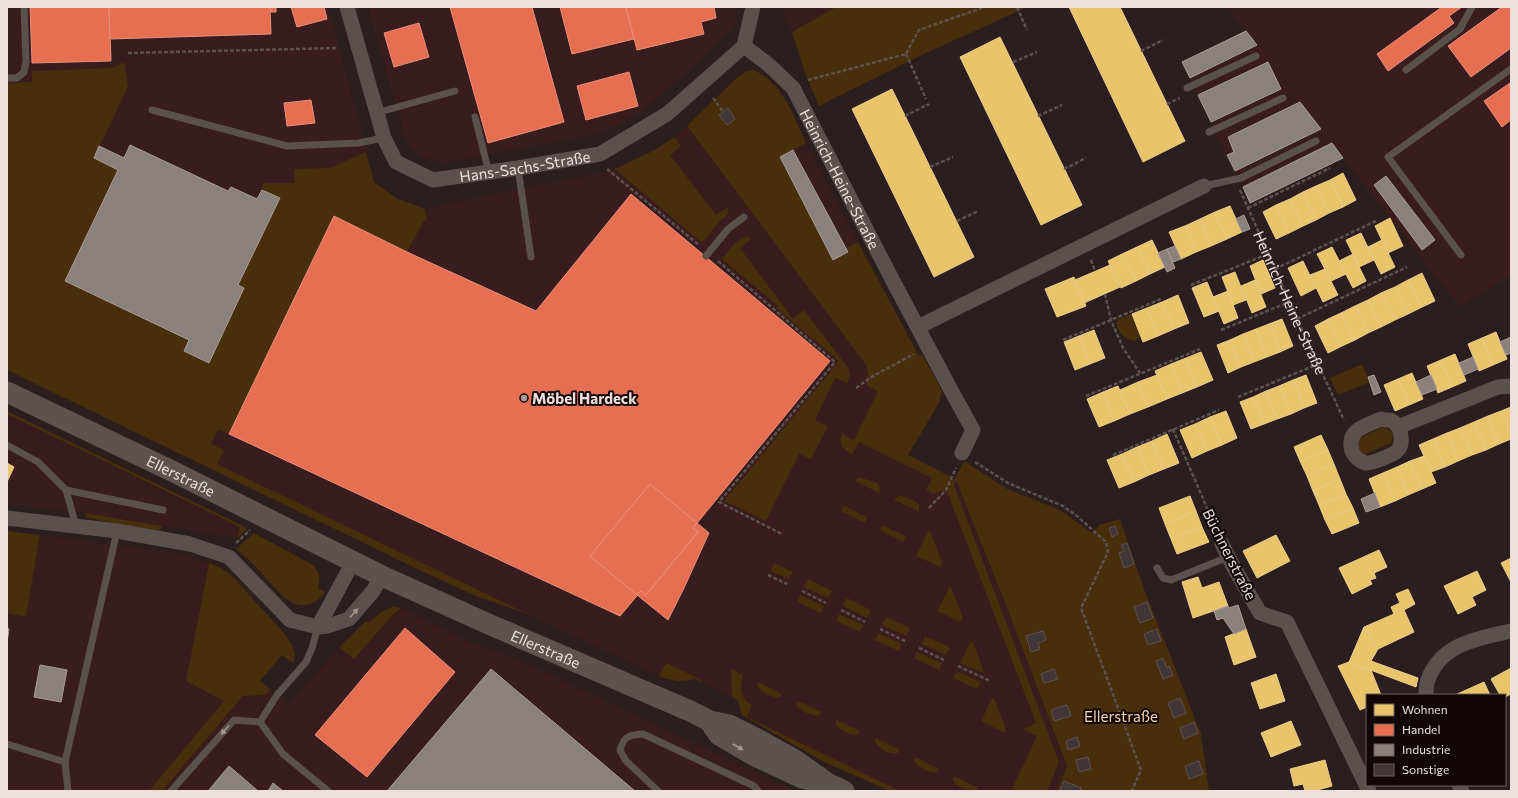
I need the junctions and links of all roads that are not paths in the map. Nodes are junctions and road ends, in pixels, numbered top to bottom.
1 (24, 7) edge
2 (347, 7) edge
3 (753, 7) edge
4 (1472, 7) edge
5 (744, 46) junction
6 (1256, 56) dead end
7 (1511, 69) edge
8 (1406, 70) dead end
9 (7, 78) edge
10 (1187, 88) dead end
11 (455, 91) dead end
12 (1283, 98) dead end
13 (152, 110) dead end
14 (376, 113) junction
15 (475, 117) dead end
16 (1209, 132) dead end
17 (384, 138) junction
18 (1316, 141) dead end
19 (518, 168) junction
20 (489, 173) junction
21 (1204, 186) joint
22 (744, 217) dead end
23 (707, 255) road end
24 (1461, 255) dead end
25 (531, 257) dead end
26 (918, 327) junction
27 (1511, 386) edge
28 (7, 392) edge
29 (1398, 427) dead end
30 (7, 445) edge
31 (962, 453) road end
32 (66, 490) junction
33 (163, 510) dead end
34 (7, 518) edge
35 (76, 526) junction
36 (117, 531) junction
37 (1225, 551) joint
38 (353, 562) junction
39 (1157, 568) dead end
40 (382, 576) junction
41 (318, 627) junction
42 (1511, 631) edge
43 (1426, 694) edge
44 (260, 722) junction
45 (7, 744) edge
46 (65, 762) junction
47 (1366, 785) edge
48 (836, 788) edge
49 (68, 791) edge
50 (171, 791) edge
51 (328, 791) edge
52 (658, 791) edge
53 (758, 791) edge

1 - 9 lane
2 - 14 street, Hans-Sachs-Straße
3 - 5 street
4 - 8 lane
5 - 19 street, Hans-Sachs-Straße
5 - 26 street, Heinrich-Heine-Straße
6 - 10 lane
7 - 24 lane
11 - 14 lane
12 - 16 lane
13 - 17 lane
14 - 17 street, Hans-Sachs-Straße
15 - 20 lane
17 - 20 street, Hans-Sachs-Straße
18 - 21 lane
19 - 20 street, Hans-Sachs-Straße
19 - 25 lane
21 - 26 street
22 - 23 lane
26 - 31 street, Heinrich-Heine-Straße
27 - 29 street
28 - 38 main road, Ellerstraße
30 - 32 lane
32 - 33 lane
32 - 35 lane
34 - 35 street
35 - 36 street
36 - 41 street
36 - 46 lane
37 - 39 lane
37 - 47 street, Büchnerstraße
38 - 40 main road, Ellerstraße
38 - 41 street
41 -> 40 street
40 - 48 main road, Ellerstraße
41 - 44 lane
42 - 43 street
44 -> 50 lane
44 - 51 lane
45 - 46 lane
46 - 49 lane
52 - 53 lane

